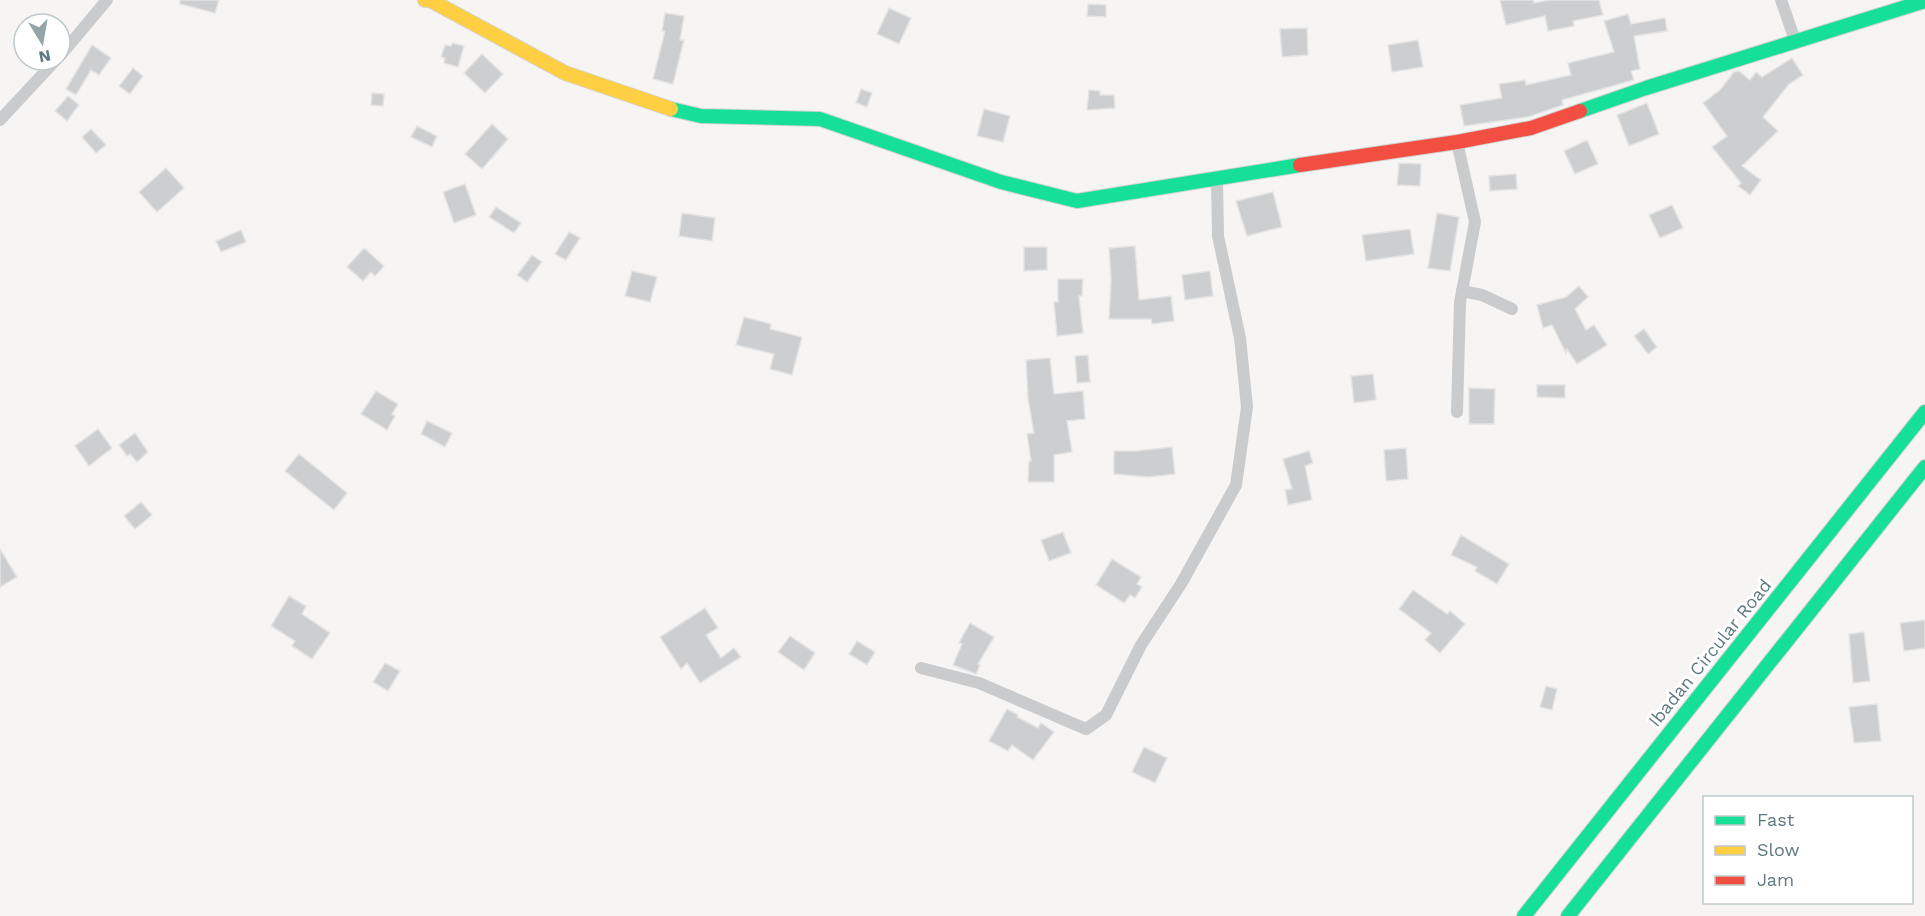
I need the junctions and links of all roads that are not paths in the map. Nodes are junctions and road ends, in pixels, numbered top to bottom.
1 (107, 0) edge
2 (428, 0) edge
3 (1781, 0) edge
4 (1925, 1) edge
5 (72, 42) edge
6 (1796, 43) junction
7 (45, 72) edge
8 (0, 120) edge
9 (1457, 142) junction
10 (1217, 178) junction
11 (1462, 291) junction
12 (1512, 309) dead end
13 (1457, 412) dead end
14 (1925, 412) edge
15 (1925, 467) edge
16 (921, 669) dead end
17 (1524, 916) edge
18 (1568, 916) edge

1 - 5 street
2 - 10 main road
3 - 6 street
4 - 6 main road
6 - 9 main road
7 - 8 street
9 - 10 main road
9 - 11 street
10 - 16 street
11 - 12 street
11 - 13 street
14 - 17 main road, Ibadan Circular Road
15 - 18 main road

